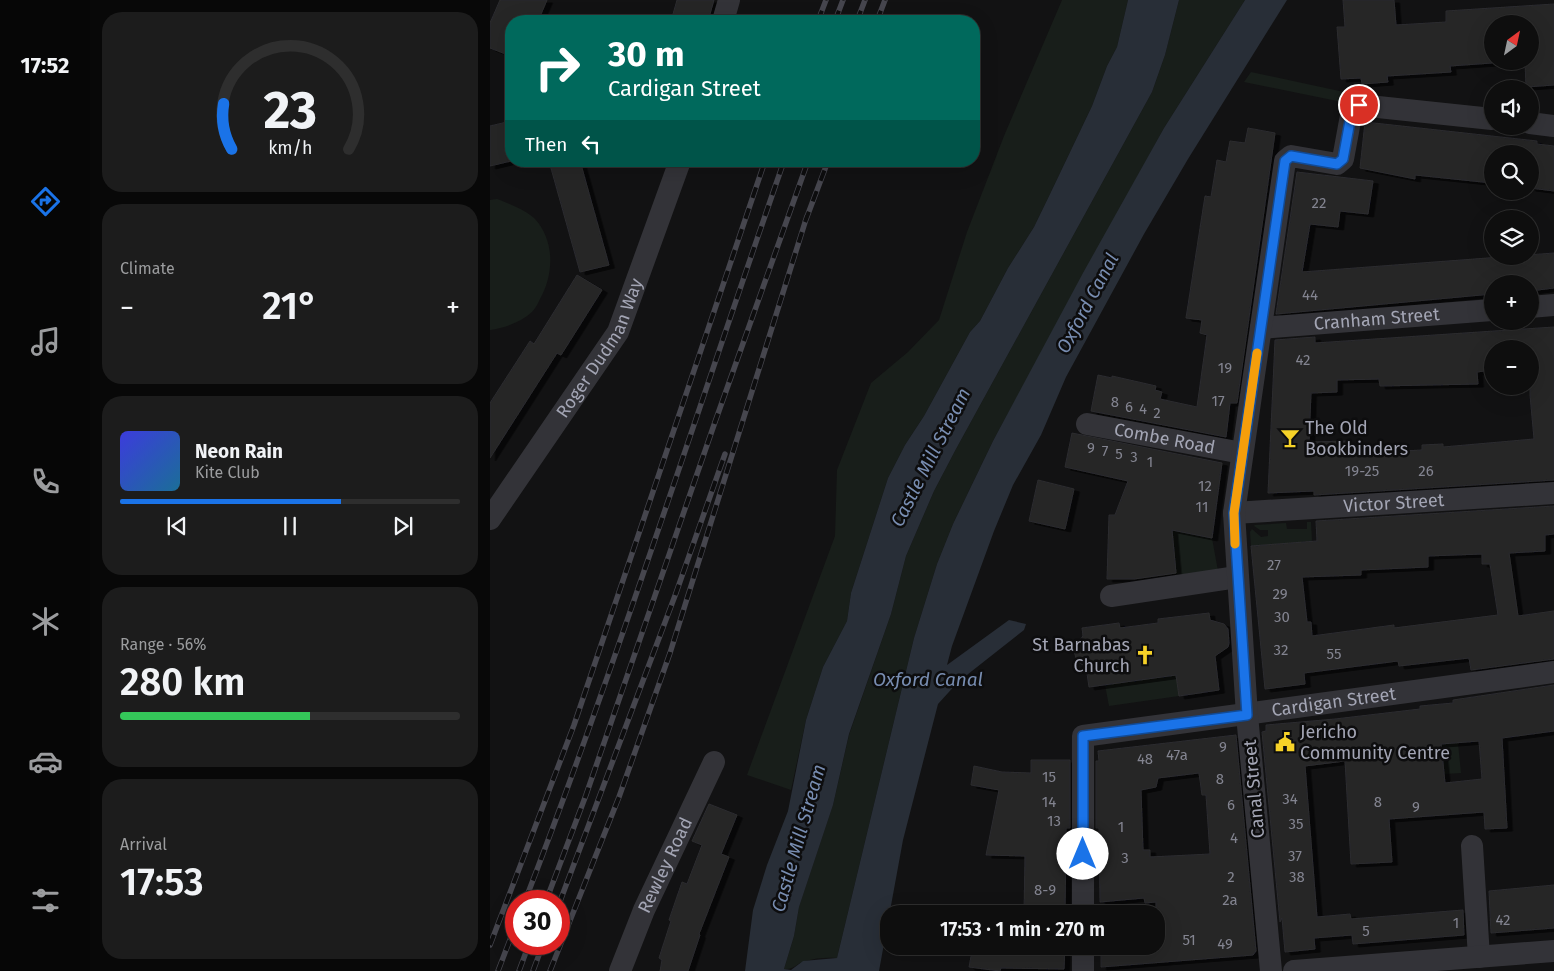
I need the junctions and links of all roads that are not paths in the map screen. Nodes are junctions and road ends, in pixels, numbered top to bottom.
1 (729, 0) edge
2 (725, 15) edge
3 (1484, 118) edge
4 (1539, 124) edge
5 (1554, 126) edge
6 (678, 167) edge
7 (1554, 305) edge
8 (1539, 306) edge
9 (1484, 311) edge
10 (1261, 328) junction
11 (1087, 424) dead end
12 (1242, 453) junction
13 (1554, 494) edge
14 (1234, 513) junction
15 (491, 514) edge
16 (1237, 577) junction
17 (1111, 596) dead end
18 (1554, 672) edge
19 (1247, 715) junction
20 (714, 762) dead end
21 (1472, 846) dead end
22 (1083, 905) edge
23 (1554, 951) edge
24 (1083, 955) edge
25 (1479, 957) junction
26 (620, 971) edge
27 (1083, 971) edge
28 (1271, 971) edge
29 (1294, 971) edge

1 - 2 street
3 - 10 street, Canal Street
4 - 5 street
6 - 15 street, Roger Dudman Way
7 - 8 street
9 - 10 street, Cranham Street
10 - 12 street, Canal Street
11 - 12 street, Combe Road
12 - 14 street, Canal Street
13 - 14 street, Victor Street
14 - 16 street, Canal Street
16 - 17 street
16 - 19 street, Canal Street
18 - 19 street, Cardigan Street
19 - 22 street, Cardigan Street
19 - 28 street, Canal Street
20 - 26 street, Rewley Road
21 - 25 street
23 - 25 street
24 - 27 street
25 - 29 street

